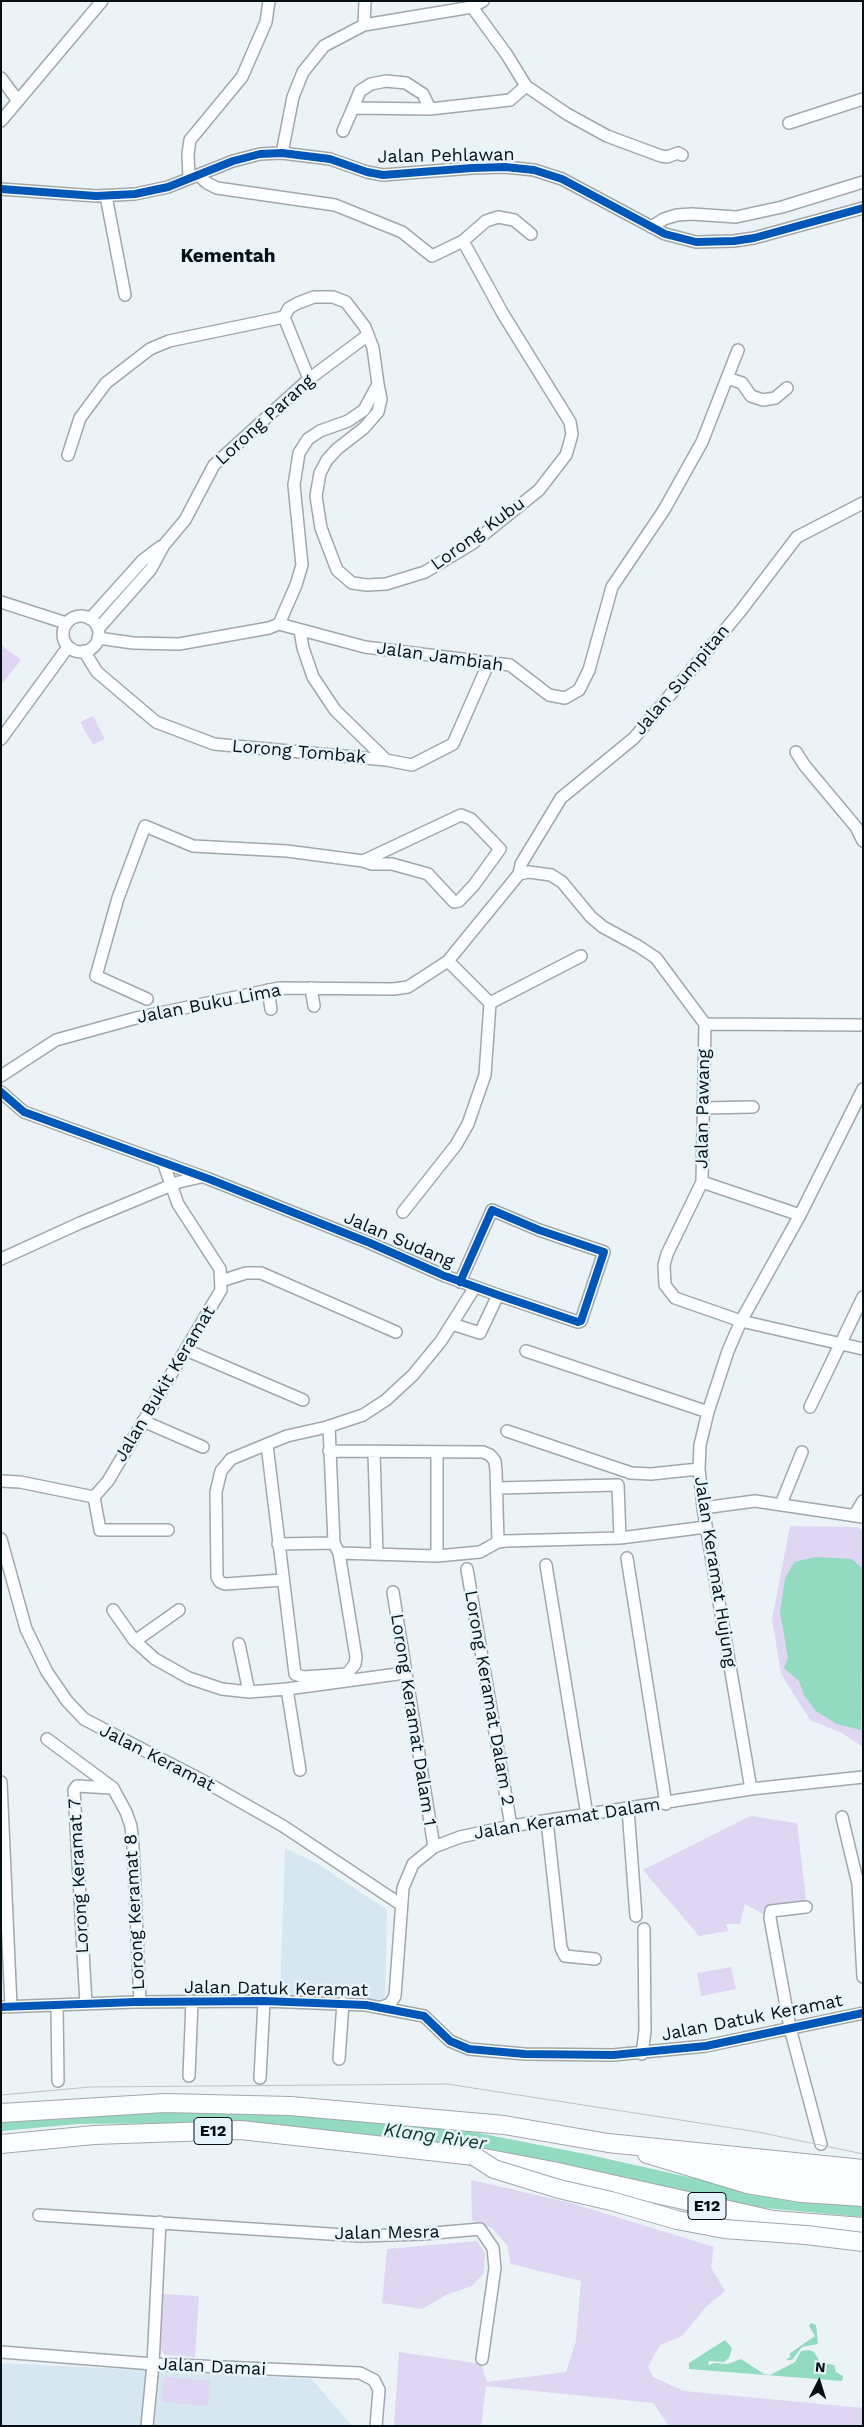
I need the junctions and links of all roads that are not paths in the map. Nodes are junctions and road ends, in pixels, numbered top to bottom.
1 (269, 1) edge
2 (366, 1) edge
3 (483, 1) edge
4 (101, 2) edge
5 (472, 7) junction
6 (364, 26) junction
7 (1, 78) edge
8 (526, 86) junction
9 (863, 99) edge
10 (18, 101) junction
11 (353, 108) junction
12 (430, 109) junction
13 (1, 120) edge
14 (790, 123) dead end
15 (343, 131) dead end
16 (282, 153) junction
17 (682, 155) dead end
18 (193, 177) junction
19 (863, 182) edge
20 (1, 189) edge
21 (106, 196) junction
22 (863, 208) edge
23 (651, 227) junction
24 (531, 234) dead end
25 (463, 241) junction
26 (126, 295) dead end
27 (284, 317) junction
28 (368, 335) junction
29 (738, 350) dead end
30 (727, 378) junction
31 (309, 379) junction
32 (378, 384) junction
33 (787, 388) dead end
34 (68, 455) dead end
35 (863, 503) edge
36 (164, 545) junction
37 (1, 602) edge
38 (90, 619) junction
39 (66, 623) junction
40 (279, 624) junction
41 (300, 630) junction
42 (98, 634) junction
43 (68, 647) junction
44 (84, 652) junction
45 (489, 662) junction
46 (1, 739) edge
47 (796, 752) dead end
48 (386, 760) junction
49 (863, 840) edge
50 (363, 861) junction
51 (520, 874) junction
52 (581, 956) dead end
53 (448, 961) junction
54 (310, 988) junction
55 (268, 990) junction
56 (146, 999) dead end
57 (490, 1003) junction
58 (314, 1006) dead end
59 (271, 1009) dead end
60 (705, 1024) junction
61 (863, 1025) edge
62 (1, 1076) edge
63 (862, 1091) edge
64 (1, 1092) edge
65 (6, 1104) edge
66 (753, 1106) dead end
67 (703, 1108) junction
68 (163, 1162) junction
69 (202, 1176) junction
70 (702, 1182) junction
71 (172, 1186) junction
72 (403, 1212) dead end
73 (800, 1215) junction
74 (1, 1259) edge
75 (221, 1281) junction
76 (460, 1282) junction
77 (475, 1287) junction
78 (498, 1295) junction
79 (863, 1298) edge
80 (741, 1321) junction
81 (452, 1324) junction
82 (396, 1332) dead end
83 (840, 1344) junction
84 (863, 1349) edge
85 (186, 1350) junction
86 (526, 1351) dead end
87 (303, 1400) dead end
88 (810, 1407) dead end
89 (708, 1412) junction
90 (143, 1421) junction
91 (329, 1426) junction
92 (507, 1430) dead end
93 (267, 1445) junction
94 (203, 1448) dead end
95 (329, 1451) junction
96 (374, 1452) junction
97 (802, 1452) dead end
98 (436, 1453) junction
99 (698, 1469) junction
100 (1, 1481) edge
101 (497, 1488) junction
102 (94, 1496) junction
103 (863, 1500) edge
104 (781, 1504) junction
105 (703, 1508) junction
106 (858, 1517) edge
107 (706, 1527) junction
108 (168, 1530) dead end
109 (620, 1538) junction
110 (1, 1539) edge
111 (498, 1542) junction
112 (278, 1544) junction
113 (337, 1548) junction
114 (377, 1554) junction
115 (438, 1556) junction
116 (627, 1558) dead end
117 (546, 1565) dead end
118 (467, 1569) dead end
119 (282, 1580) junction
120 (392, 1592) dead end
121 (113, 1610) dead end
122 (179, 1610) dead end
123 (135, 1641) junction
124 (239, 1644) dead end
125 (405, 1673) junction
126 (287, 1689) junction
127 (249, 1692) junction
128 (46, 1739) dead end
129 (300, 1770) dead end
130 (863, 1777) edge
131 (1, 1782) edge
132 (113, 1788) junction
133 (752, 1789) junction
134 (666, 1804) junction
135 (628, 1809) junction
136 (588, 1815) junction
137 (842, 1817) dead end
138 (547, 1821) junction
139 (511, 1826) junction
140 (434, 1847) junction
141 (860, 1883) edge
142 (400, 1904) junction
143 (806, 1907) dead end
144 (636, 1916) dead end
145 (644, 1929) dead end
146 (595, 1958) dead end
147 (863, 1977) edge
148 (395, 1996) junction
149 (192, 2001) junction
150 (264, 2001) junction
151 (140, 2002) junction
152 (343, 2003) junction
153 (86, 2004) junction
154 (57, 2005) junction
155 (382, 2006) junction
156 (6, 2007) edge
157 (407, 2011) junction
158 (863, 2012) edge
159 (790, 2028) junction
160 (642, 2054) junction
161 (339, 2059) dead end
162 (189, 2076) dead end
163 (260, 2078) dead end
164 (58, 2081) dead end
165 (1, 2113) edge
166 (608, 2143) junction
167 (1, 2144) edge
168 (821, 2144) dead end
169 (647, 2154) junction
170 (474, 2156) junction
171 (857, 2168) edge
172 (553, 2171) junction
173 (863, 2181) edge
174 (863, 2197) edge
175 (39, 2215) dead end
176 (160, 2222) junction
177 (863, 2227) edge
178 (863, 2242) edge
179 (1, 2352) edge
180 (482, 2359) dead end
181 (153, 2364) junction
182 (147, 2426) edge
183 (376, 2426) edge

1 - 18 street
2 - 6 street
3 - 5 street
4 - 10 street
5 - 6 street
5 - 8 street
6 - 16 street
7 - 10 street
8 - 12 street
8 - 17 street
9 - 14 street
10 - 13 street
11 - 12 street
11 - 12 street
11 - 15 street
16 - 18 street, Jalan Pehlawan
16 - 23 street, Jalan Pehlawan
18 - 21 street, Jalan Pehlawan
18 - 25 street
19 - 23 street
20 - 21 street, Jalan Pehlawan
21 - 26 street
22 - 23 street, Jalan Pehlawan
24 - 25 street
25 - 32 street, Lorong Kubu
27 - 28 street, Lorong Kubu
27 - 31 street
27 - 34 street
28 - 31 street, Lorong Parang
28 - 32 street, Lorong Kubu
29 - 30 street, Jalan Jambiah
30 - 33 street
30 - 45 street, Jalan Jambiah
31 - 36 street, Lorong Parang
32 - 40 street
35 - 51 street, Jalan Sumpitan
36 - 38 street, Lorong Parang
36 - 42 street, Lorong Parang
37 - 39 street
38 - 39 street
38 - 42 street
39 - 43 street
40 - 41 street, Jalan Jambiah
40 - 42 street
41 - 45 street, Jalan Jambiah
41 - 48 street
42 - 44 street
43 - 44 street
43 - 46 street
44 - 48 street, Lorong Tombak
45 - 48 street, Lorong Tombak
47 - 49 street
50 - 50 street
50 - 56 street
51 - 53 street, Jalan Buku Lima
51 - 60 street
52 - 57 street
53 - 54 street, Jalan Buku Lima
53 - 57 street
54 - 55 street, Jalan Buku Lima
54 - 58 street
55 - 59 street
55 - 62 street, Jalan Buku Lima
57 - 72 street
60 - 61 street, Jalan Pawang
60 - 67 street, Jalan Pawang
63 - 73 street, Jalan Keramat Hujung
64 - 65 street, Jalan Sudang
65 - 68 street, Jalan Sudang
66 - 67 street
67 - 70 street, Jalan Pawang
68 - 69 street, Jalan Sudang
68 - 71 street
69 - 71 street
69 - 76 street, Jalan Sudang
70 - 73 street
70 - 80 street, Jalan Pawang
71 - 74 street
71 - 75 street
73 - 80 street, Jalan Keramat Hujung
75 - 82 street
75 - 85 street, Jalan Bukit Keramat
76 - 77 street, Jalan Sudang
76 - 78 street, Jalan Sudang
77 - 78 street, Jalan Sudang
77 - 81 street
78 - 81 street
79 - 83 street
80 - 83 street, Jalan Pawang
80 - 89 street, Jalan Keramat Hujung
81 - 91 street
83 - 84 street, Jalan Pawang
83 - 88 street
85 - 87 street
85 - 90 street, Jalan Bukit Keramat
86 - 89 street
89 - 99 street, Jalan Keramat Hujung
90 - 94 street
90 - 102 street, Jalan Bukit Keramat
91 - 93 street
91 - 95 street
92 - 99 street
93 - 112 street
93 - 119 street
95 - 96 street
95 - 113 street
96 - 98 street
96 - 114 street
97 - 104 street
98 - 101 street
98 - 115 street
99 - 105 street, Jalan Keramat Hujung
100 - 102 street
101 - 109 street
101 - 111 street
102 - 108 street
103 - 106 street
104 - 105 street
104 - 106 street
105 - 107 street, Jalan Keramat Hujung
107 - 109 street
107 - 133 street, Jalan Keramat Hujung
109 - 111 street
110 - 142 street, Jalan Keramat
111 - 115 street
112 - 113 street
112 - 119 street
113 - 114 street
113 - 119 street
114 - 115 street
116 - 134 street
117 - 136 street
118 - 139 street, Lorong Keramat Dalam 2
120 - 125 street, Lorong Keramat Dalam 1
121 - 123 street
122 - 123 street
123 - 127 street
124 - 127 street
125 - 126 street
125 - 140 street, Lorong Keramat Dalam 1
126 - 127 street
126 - 129 street
128 - 132 street, Lorong Keramat 8
130 - 133 street, Jalan Keramat Dalam
131 - 156 street
132 - 151 street, Lorong Keramat 8
132 - 153 street, Lorong Keramat 7
133 - 134 street, Jalan Keramat Dalam
134 - 135 street, Jalan Keramat Dalam
135 - 136 street, Jalan Keramat Dalam
135 - 144 street
136 - 138 street, Jalan Keramat Dalam
137 - 141 street
138 - 139 street, Jalan Keramat Dalam
138 - 146 street
139 - 140 street, Jalan Keramat Dalam
140 - 142 street, Jalan Keramat Dalam
141 - 147 street
142 - 148 street, Jalan Keramat Dalam
143 - 159 street
145 - 160 street
148 - 155 street
148 - 157 street
149 - 150 street, Jalan Datuk Keramat
149 - 151 street, Jalan Datuk Keramat
149 - 162 street
150 - 152 street, Jalan Datuk Keramat
150 - 163 street
151 - 153 street, Jalan Datuk Keramat
152 - 155 street, Jalan Datuk Keramat
152 - 161 street
153 - 154 street, Jalan Datuk Keramat
154 - 156 street, Jalan Datuk Keramat
154 - 164 street
155 - 157 street, Jalan Datuk Keramat
157 - 160 street, Jalan Datuk Keramat
158 - 159 street, Jalan Datuk Keramat
159 - 160 street, Jalan Datuk Keramat
159 - 168 street
165 - 166 highway, E12
166 - 169 highway, E12
166 - 171 highway
167 - 170 highway, E12
169 - 173 highway
169 - 174 highway, E12
170 - 172 highway, E12
170 - 178 highway, bridge
172 - 177 highway, E12
172 - 178 highway, bridge
175 - 176 street, Jalan Mesra
176 - 180 street, Jalan Mesra
176 - 181 street
179 - 181 street, Jalan Damai
181 - 182 street
181 - 183 street, Jalan Damai

